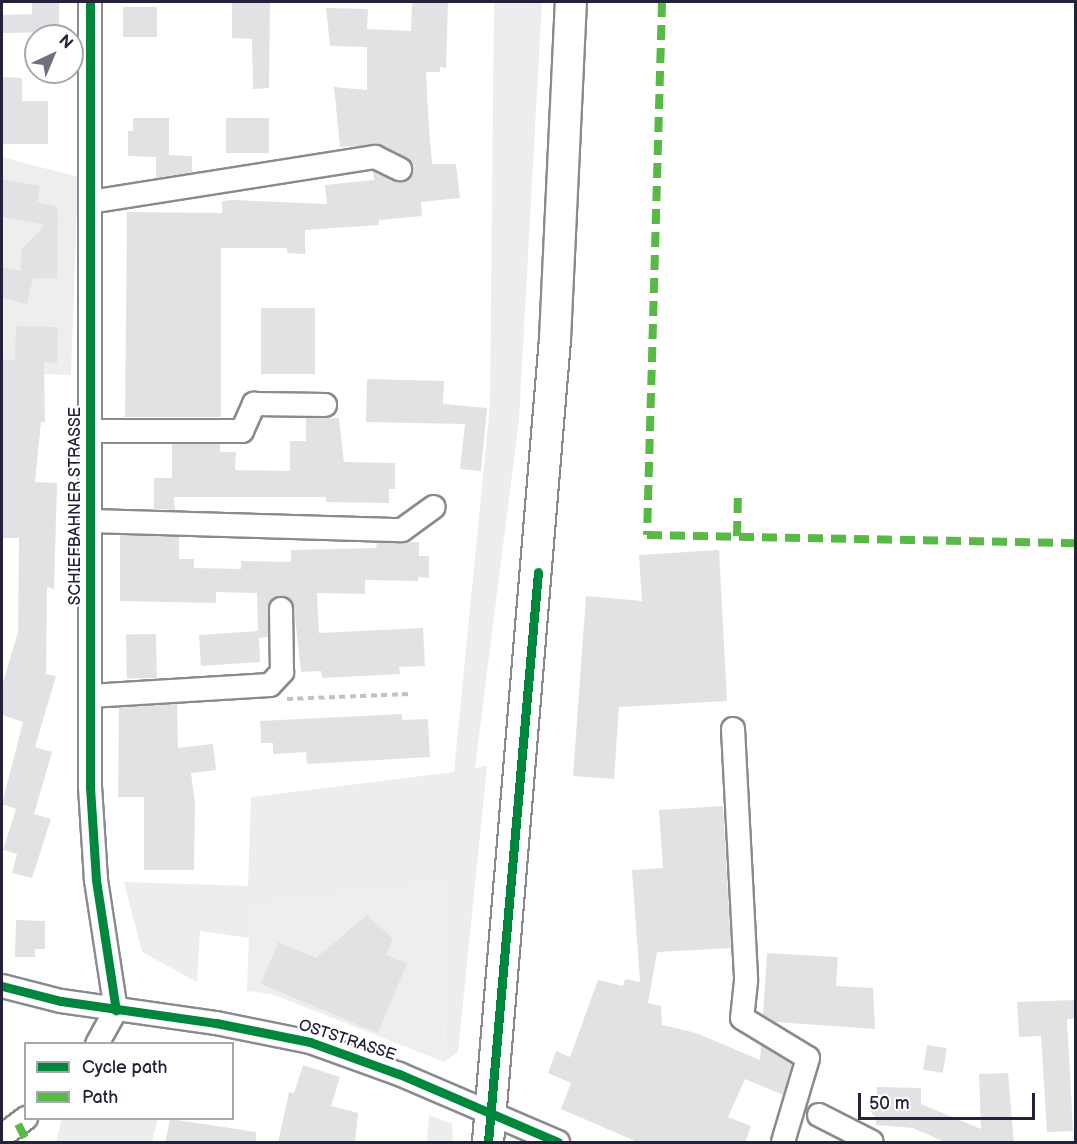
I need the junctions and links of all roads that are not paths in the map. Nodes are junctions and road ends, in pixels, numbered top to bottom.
1 (90, 2) edge
2 (571, 2) edge
3 (400, 169) dead end
4 (90, 202) junction
5 (325, 405) dead end
6 (91, 431) junction
7 (434, 507) dead end
8 (91, 521) junction
9 (281, 609) dead end
10 (90, 696) junction
11 (733, 729) dead end
12 (2, 986) edge
13 (116, 1010) junction
14 (98, 1042) edge
15 (819, 1115) dead end
16 (489, 1128) edge
17 (558, 1143) edge
18 (783, 1143) edge
19 (872, 1143) edge

1 - 4 street, SCHIEFBAHNER STRASSE
2 - 16 main road
3 - 4 street
4 - 6 street, SCHIEFBAHNER STRASSE
5 - 6 street
6 - 8 street, SCHIEFBAHNER STRASSE
7 - 8 street, SCHIEFBAHNER STRASSE
8 - 10 street, SCHIEFBAHNER STRASSE
9 - 10 street
10 - 13 street, SCHIEFBAHNER STRASSE
11 - 18 street
12 - 13 street, OSTSTRASSE
13 - 14 street
13 - 16 street, OSTSTRASSE
15 - 19 street
16 - 17 street, OSTSTRASSE

